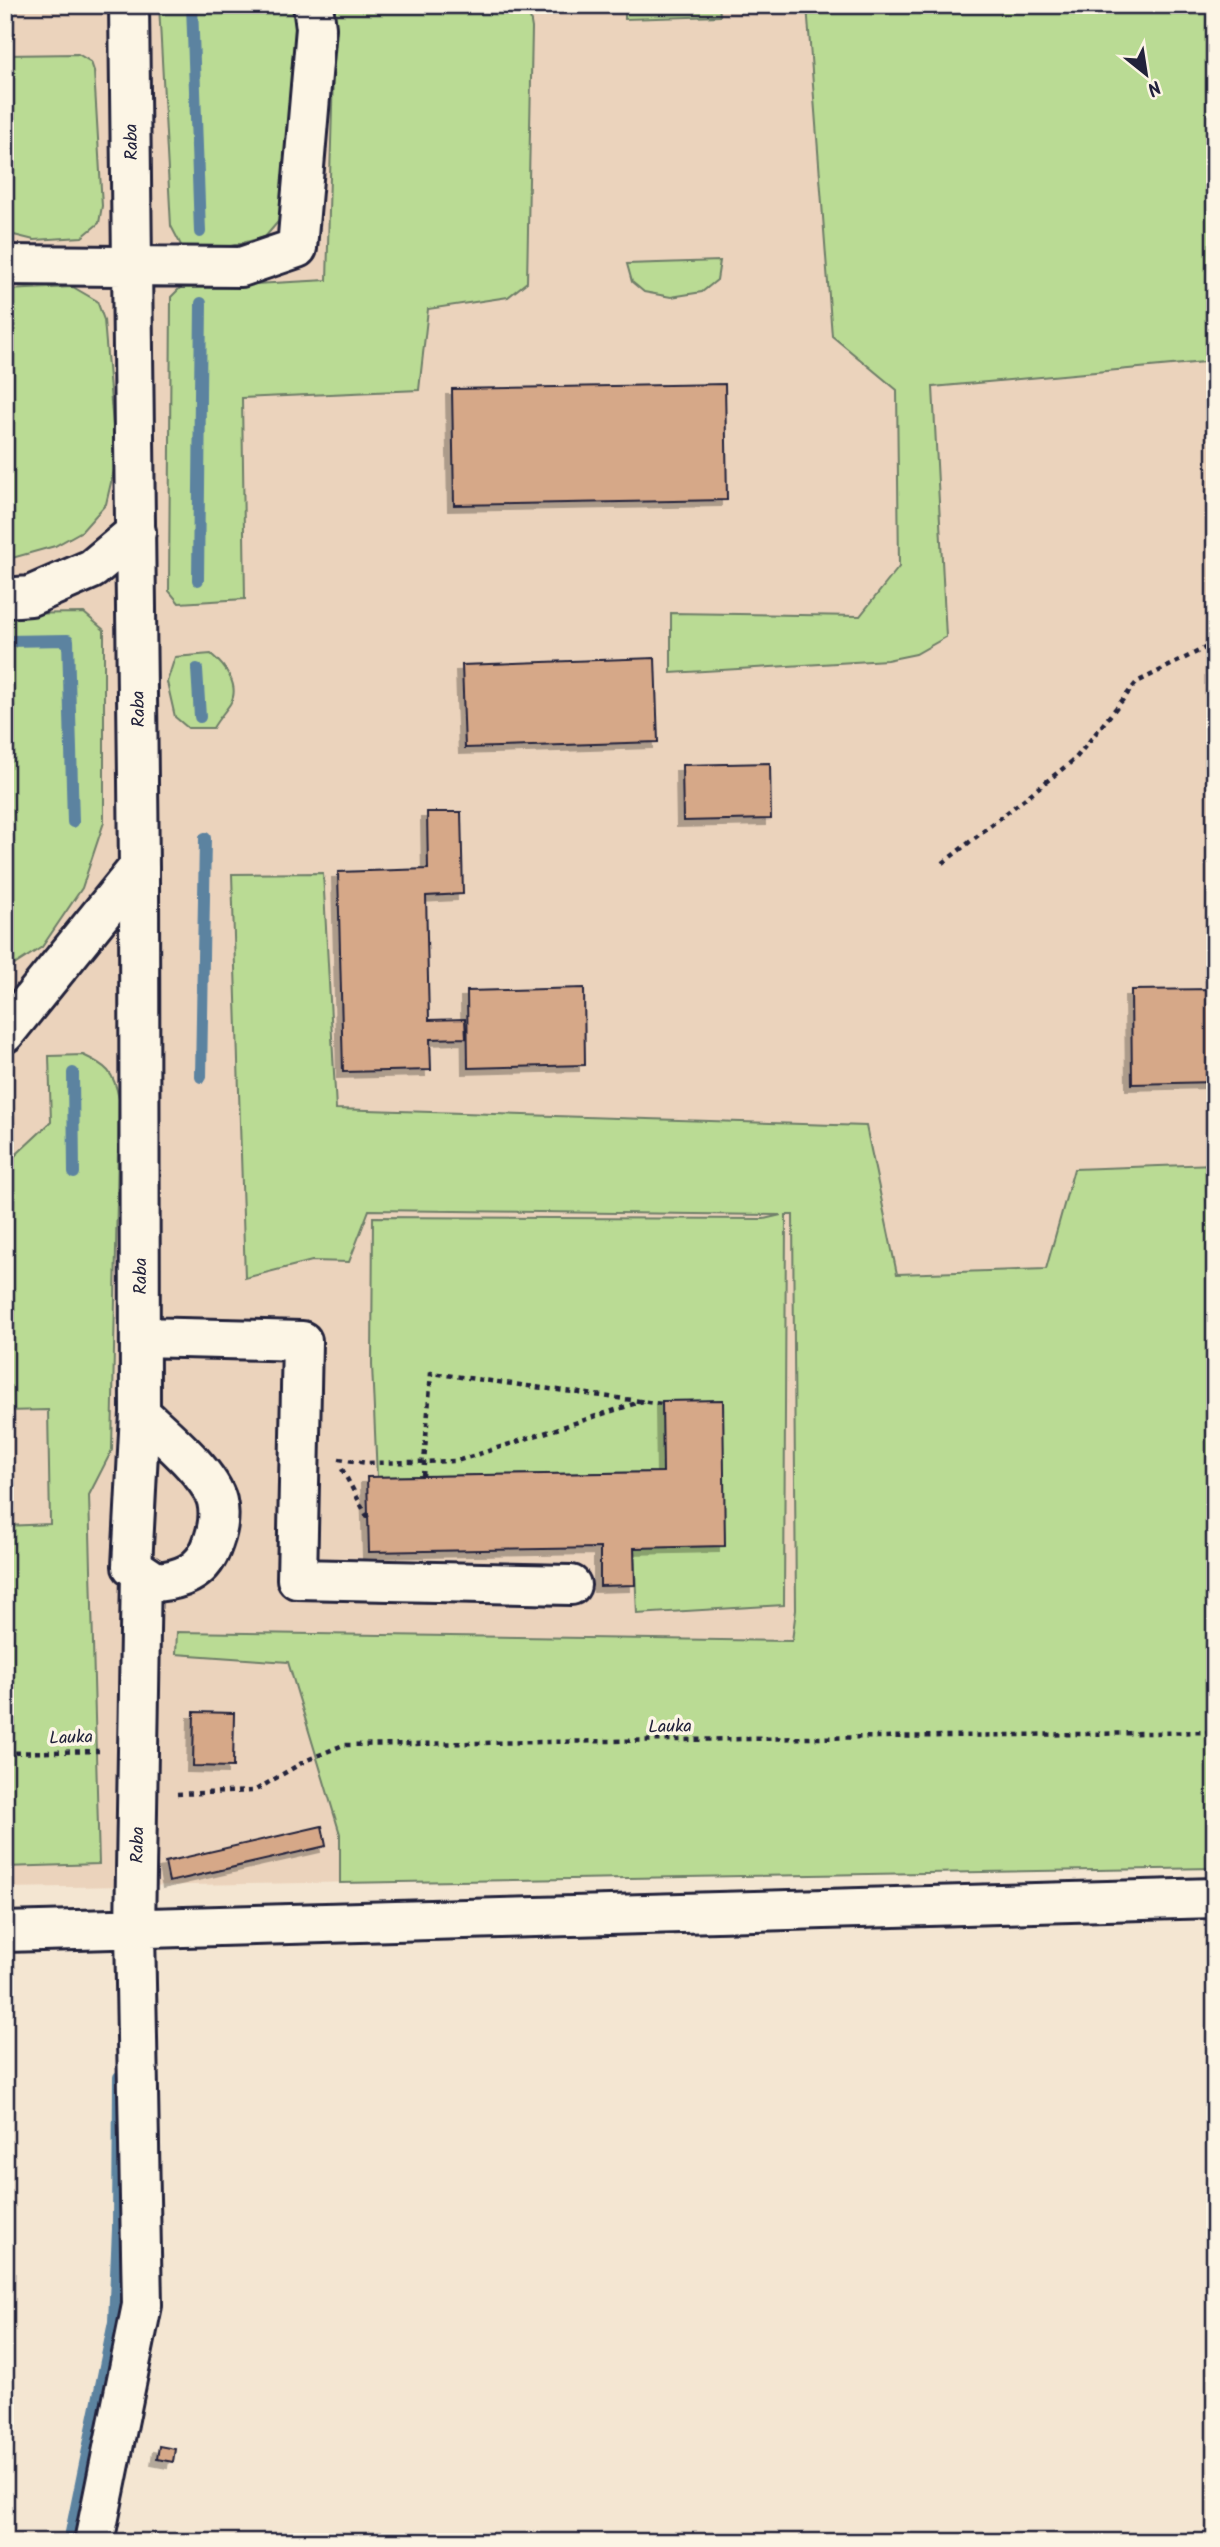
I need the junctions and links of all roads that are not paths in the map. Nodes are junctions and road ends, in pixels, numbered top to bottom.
1 (129, 5) edge
2 (313, 5) edge
3 (5, 265) edge
4 (132, 265) junction
5 (136, 532) junction
6 (5, 598) edge
7 (139, 867) junction
8 (5, 1033) edge
9 (140, 1337) junction
10 (140, 1413) junction
11 (141, 1572) junction
12 (571, 1585) dead end
13 (1215, 1898) edge
14 (136, 1919) junction
15 (5, 1932) edge
16 (94, 2542) edge

1 - 4 street, Raba
2 - 4 street
3 - 4 street
4 - 5 street, Raba
5 - 6 street
5 - 7 street, Raba
7 - 8 street
7 - 9 street, Raba
9 - 10 street, Raba
9 - 12 street
10 - 11 street, Raba
10 - 11 street
11 - 14 street, Raba
13 - 14 street
14 - 15 street
14 - 16 street, Raba

